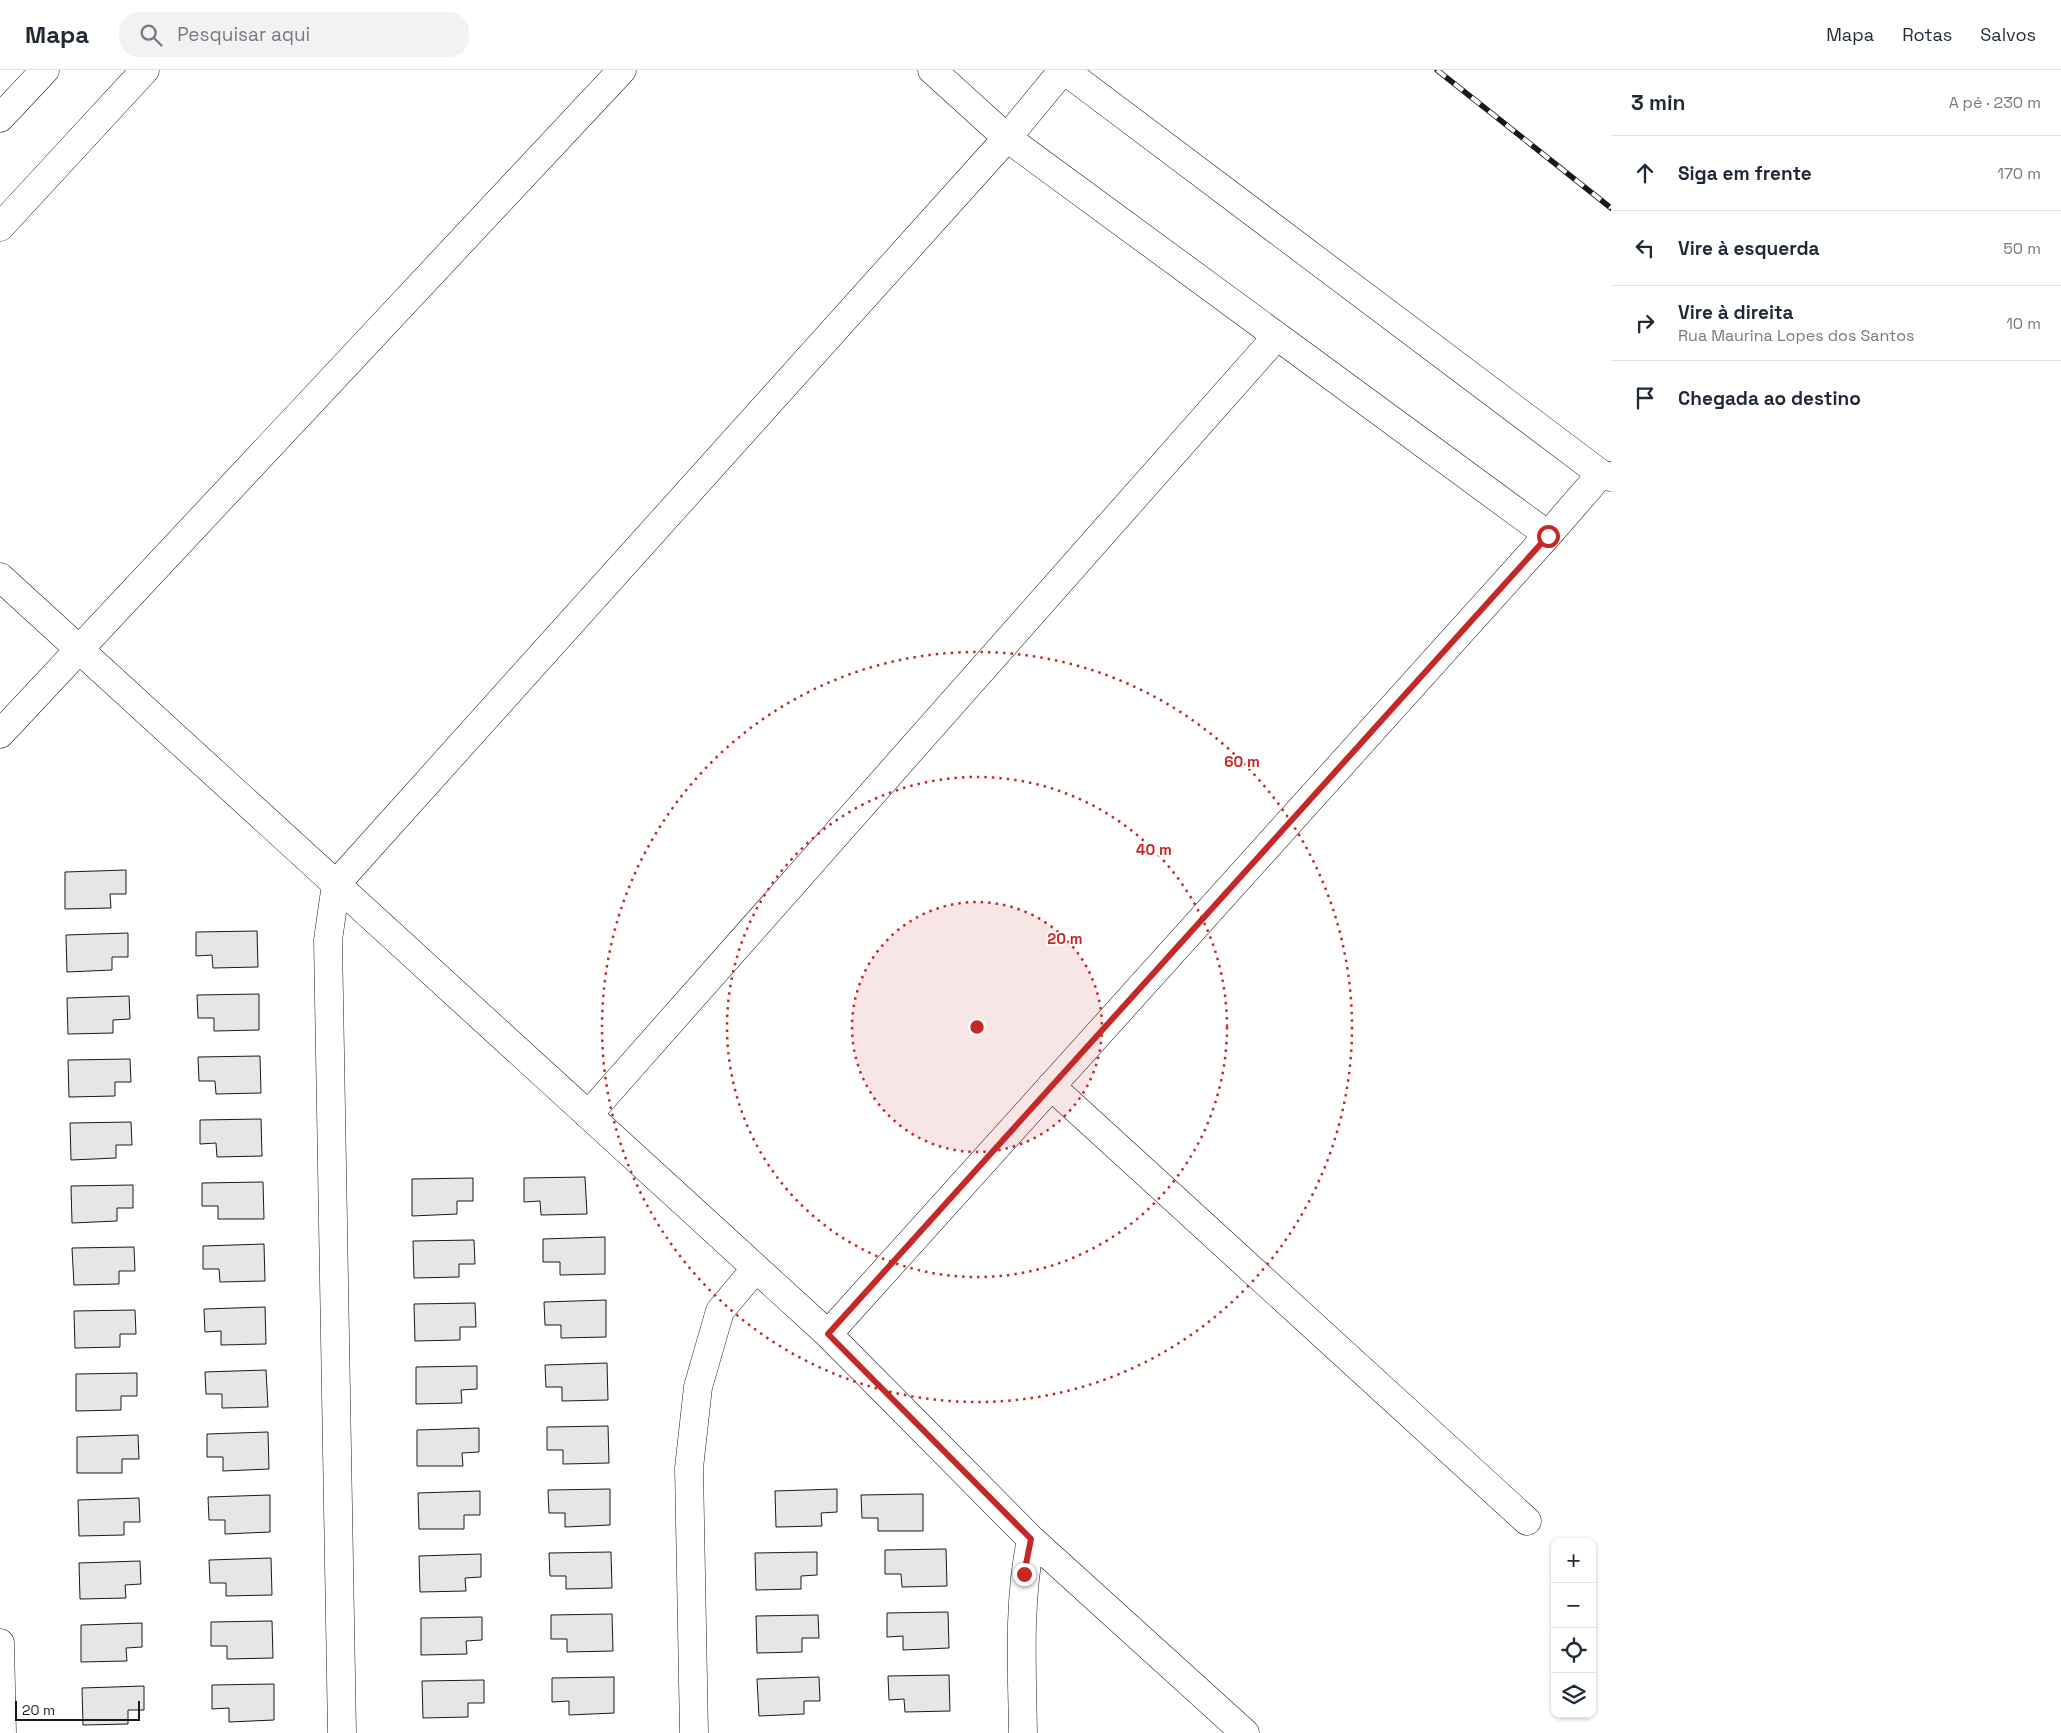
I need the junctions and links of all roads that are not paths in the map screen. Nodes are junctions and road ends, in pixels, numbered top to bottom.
1 (45, 70) edge
2 (145, 70) edge
3 (622, 70) edge
4 (932, 70) edge
5 (1063, 70) edge
6 (0, 118) edge
7 (1007, 138) junction
8 (0, 227) edge
9 (1277, 336) junction
10 (1606, 475) edge
11 (1548, 536) junction
12 (0, 577) edge
13 (79, 649) junction
14 (0, 734) edge
15 (336, 884) junction
16 (1051, 1086) junction
17 (588, 1116) junction
18 (756, 1268) junction
19 (828, 1334) junction
20 (1528, 1521) dead end
21 (1031, 1539) junction
22 (0, 1643) edge
23 (2, 1733) edge
24 (342, 1733) edge
25 (694, 1733) edge
26 (1023, 1733) edge
27 (1245, 1733) edge

1 - 6 street
2 - 8 street
3 - 13 street
4 - 7 street
5 - 7 street
5 - 10 street
7 - 9 street
7 - 15 street
9 - 11 street
9 - 17 street
10 - 11 street
11 - 16 street
12 - 13 street
13 - 14 street
13 - 15 street
15 - 17 street
15 - 24 street
16 - 19 street
16 - 20 street
17 - 18 street
18 - 19 street
18 - 25 street
19 - 21 street
21 - 26 street
21 - 27 street
22 - 23 street

